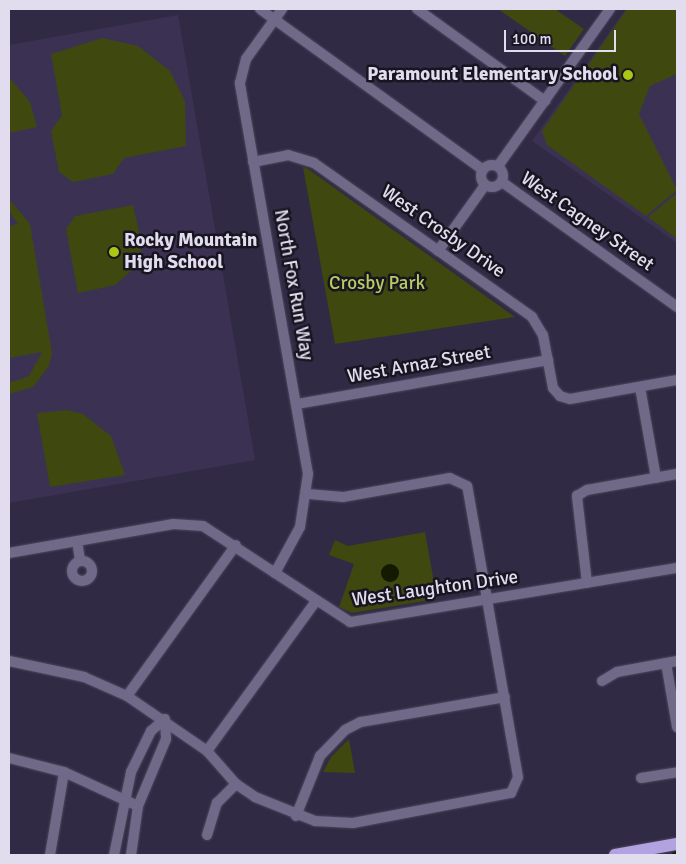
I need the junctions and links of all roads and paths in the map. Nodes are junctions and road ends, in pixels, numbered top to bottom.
1 (260, 9) edge
2 (282, 9) edge
3 (417, 9) edge
4 (610, 9) edge
5 (273, 21) junction
6 (545, 101) junction
7 (253, 162) junction
8 (498, 166) junction
9 (483, 170) junction
10 (502, 182) junction
11 (485, 184) junction
12 (438, 251) junction
13 (677, 307) edge
14 (548, 360) junction
15 (677, 380) edge
16 (640, 387) junction
17 (297, 404) junction
18 (677, 474) edge
19 (656, 478) junction
20 (307, 494) junction
21 (77, 541) junction
22 (236, 545) junction
23 (9, 553) edge
24 (80, 560) dead end
25 (677, 568) edge
26 (275, 573) junction
27 (587, 584) junction
28 (488, 600) junction
29 (316, 601) junction
30 (9, 661) edge
31 (677, 661) edge
32 (666, 663) junction
33 (602, 681) dead end
34 (127, 696) junction
35 (505, 697) junction
36 (165, 719) junction
37 (677, 727) edge
38 (206, 751) junction
39 (9, 758) edge
40 (64, 772) junction
41 (677, 772) edge
42 (641, 778) dead end
43 (236, 784) junction
44 (123, 800) junction
45 (138, 806) junction
46 (296, 816) junction
47 (206, 835) dead end
48 (677, 844) edge
49 (50, 855) edge
50 (114, 855) edge
51 (131, 855) edge
52 (615, 855) edge

1 - 5 street
2 - 5 street, North Fox Run Way
3 - 6 street
4 - 6 street
5 - 7 street, North Fox Run Way
5 - 9 street
6 - 8 street
7 - 12 street, West Crosby Drive
7 - 17 street, North Fox Run Way
8 - 9 street
8 - 10 street
9 - 11 street
10 - 11 street
10 - 13 street, West Cagney Street
11 - 12 street
12 - 14 street, West Crosby Drive
14 - 16 street, West Crosby Drive
14 - 17 street, West Arnaz Street
15 - 16 street
16 - 19 street
17 - 20 street, North Fox Run Way
18 - 19 street
19 - 27 street
20 - 26 street, North Fox Run Way
20 - 28 street
21 - 22 street, West Laughton Drive
21 - 23 street, West Laughton Drive
21 - 24 street
22 - 26 street, West Laughton Drive
22 - 34 street
25 - 27 street, West Laughton Drive
26 - 29 street, West Laughton Drive
27 - 28 street, West Laughton Drive
28 - 29 street, West Laughton Drive
28 - 35 street
29 - 38 street
30 - 34 street
31 - 32 street
32 - 33 street
32 - 37 street
34 - 36 street
35 - 46 street
35 - 46 street
36 - 38 street
36 - 44 street
36 - 45 street
38 - 43 street
39 - 40 street
40 - 44 street
40 - 49 street
41 - 42 street
43 - 46 street
43 - 47 street
44 - 45 street
44 - 50 street
45 - 51 street
48 - 52 main road

